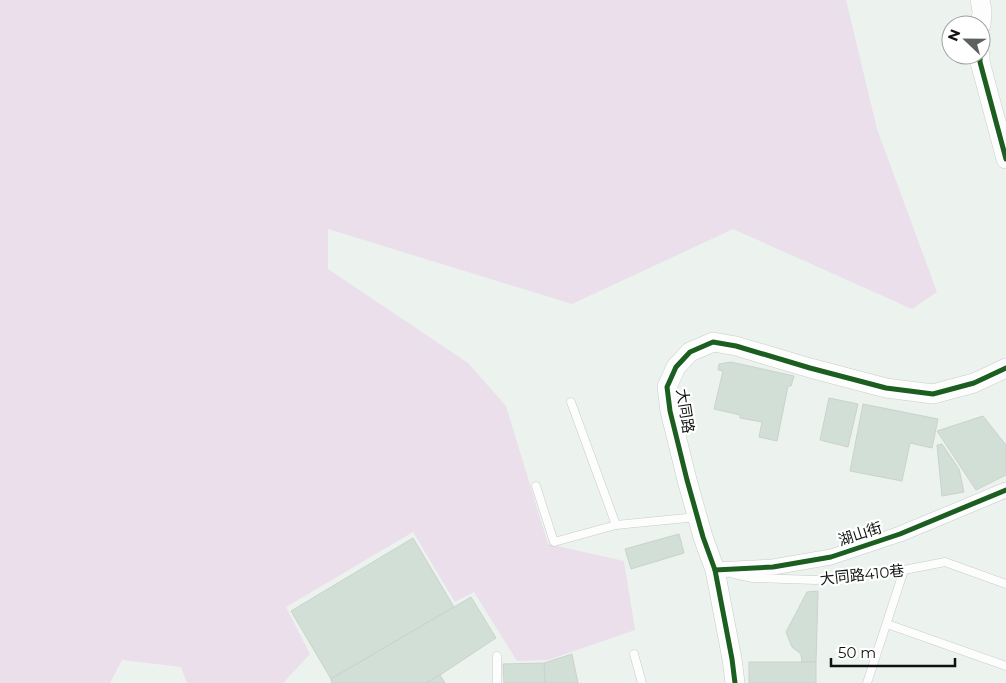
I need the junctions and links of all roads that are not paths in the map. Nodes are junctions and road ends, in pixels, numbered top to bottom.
1 (980, 0) edge
2 (982, 15) edge
3 (981, 65) edge
4 (1006, 159) edge
5 (1006, 368) edge
6 (571, 402) dead end
7 (536, 486) dead end
8 (1006, 490) edge
9 (697, 517) junction
10 (616, 524) junction
11 (715, 570) junction
12 (904, 570) junction
13 (1006, 584) edge
14 (887, 624) junction
15 (634, 654) dead end
16 (497, 656) dead end
17 (1006, 666) edge
18 (497, 683) edge
19 (642, 683) edge
20 (735, 683) edge
21 (867, 683) edge

1 - 2 street
3 - 4 street
5 - 9 street, 大同路
6 - 10 lane
7 - 10 lane
8 - 11 street, 湖山街
9 - 10 lane
9 - 11 street, 大同路
11 - 12 lane, 大同路410巷
11 - 20 street, 大同路
12 - 13 lane, 大同路410巷
12 - 14 lane
14 - 17 lane
14 - 21 lane
15 - 19 lane
16 - 18 lane

